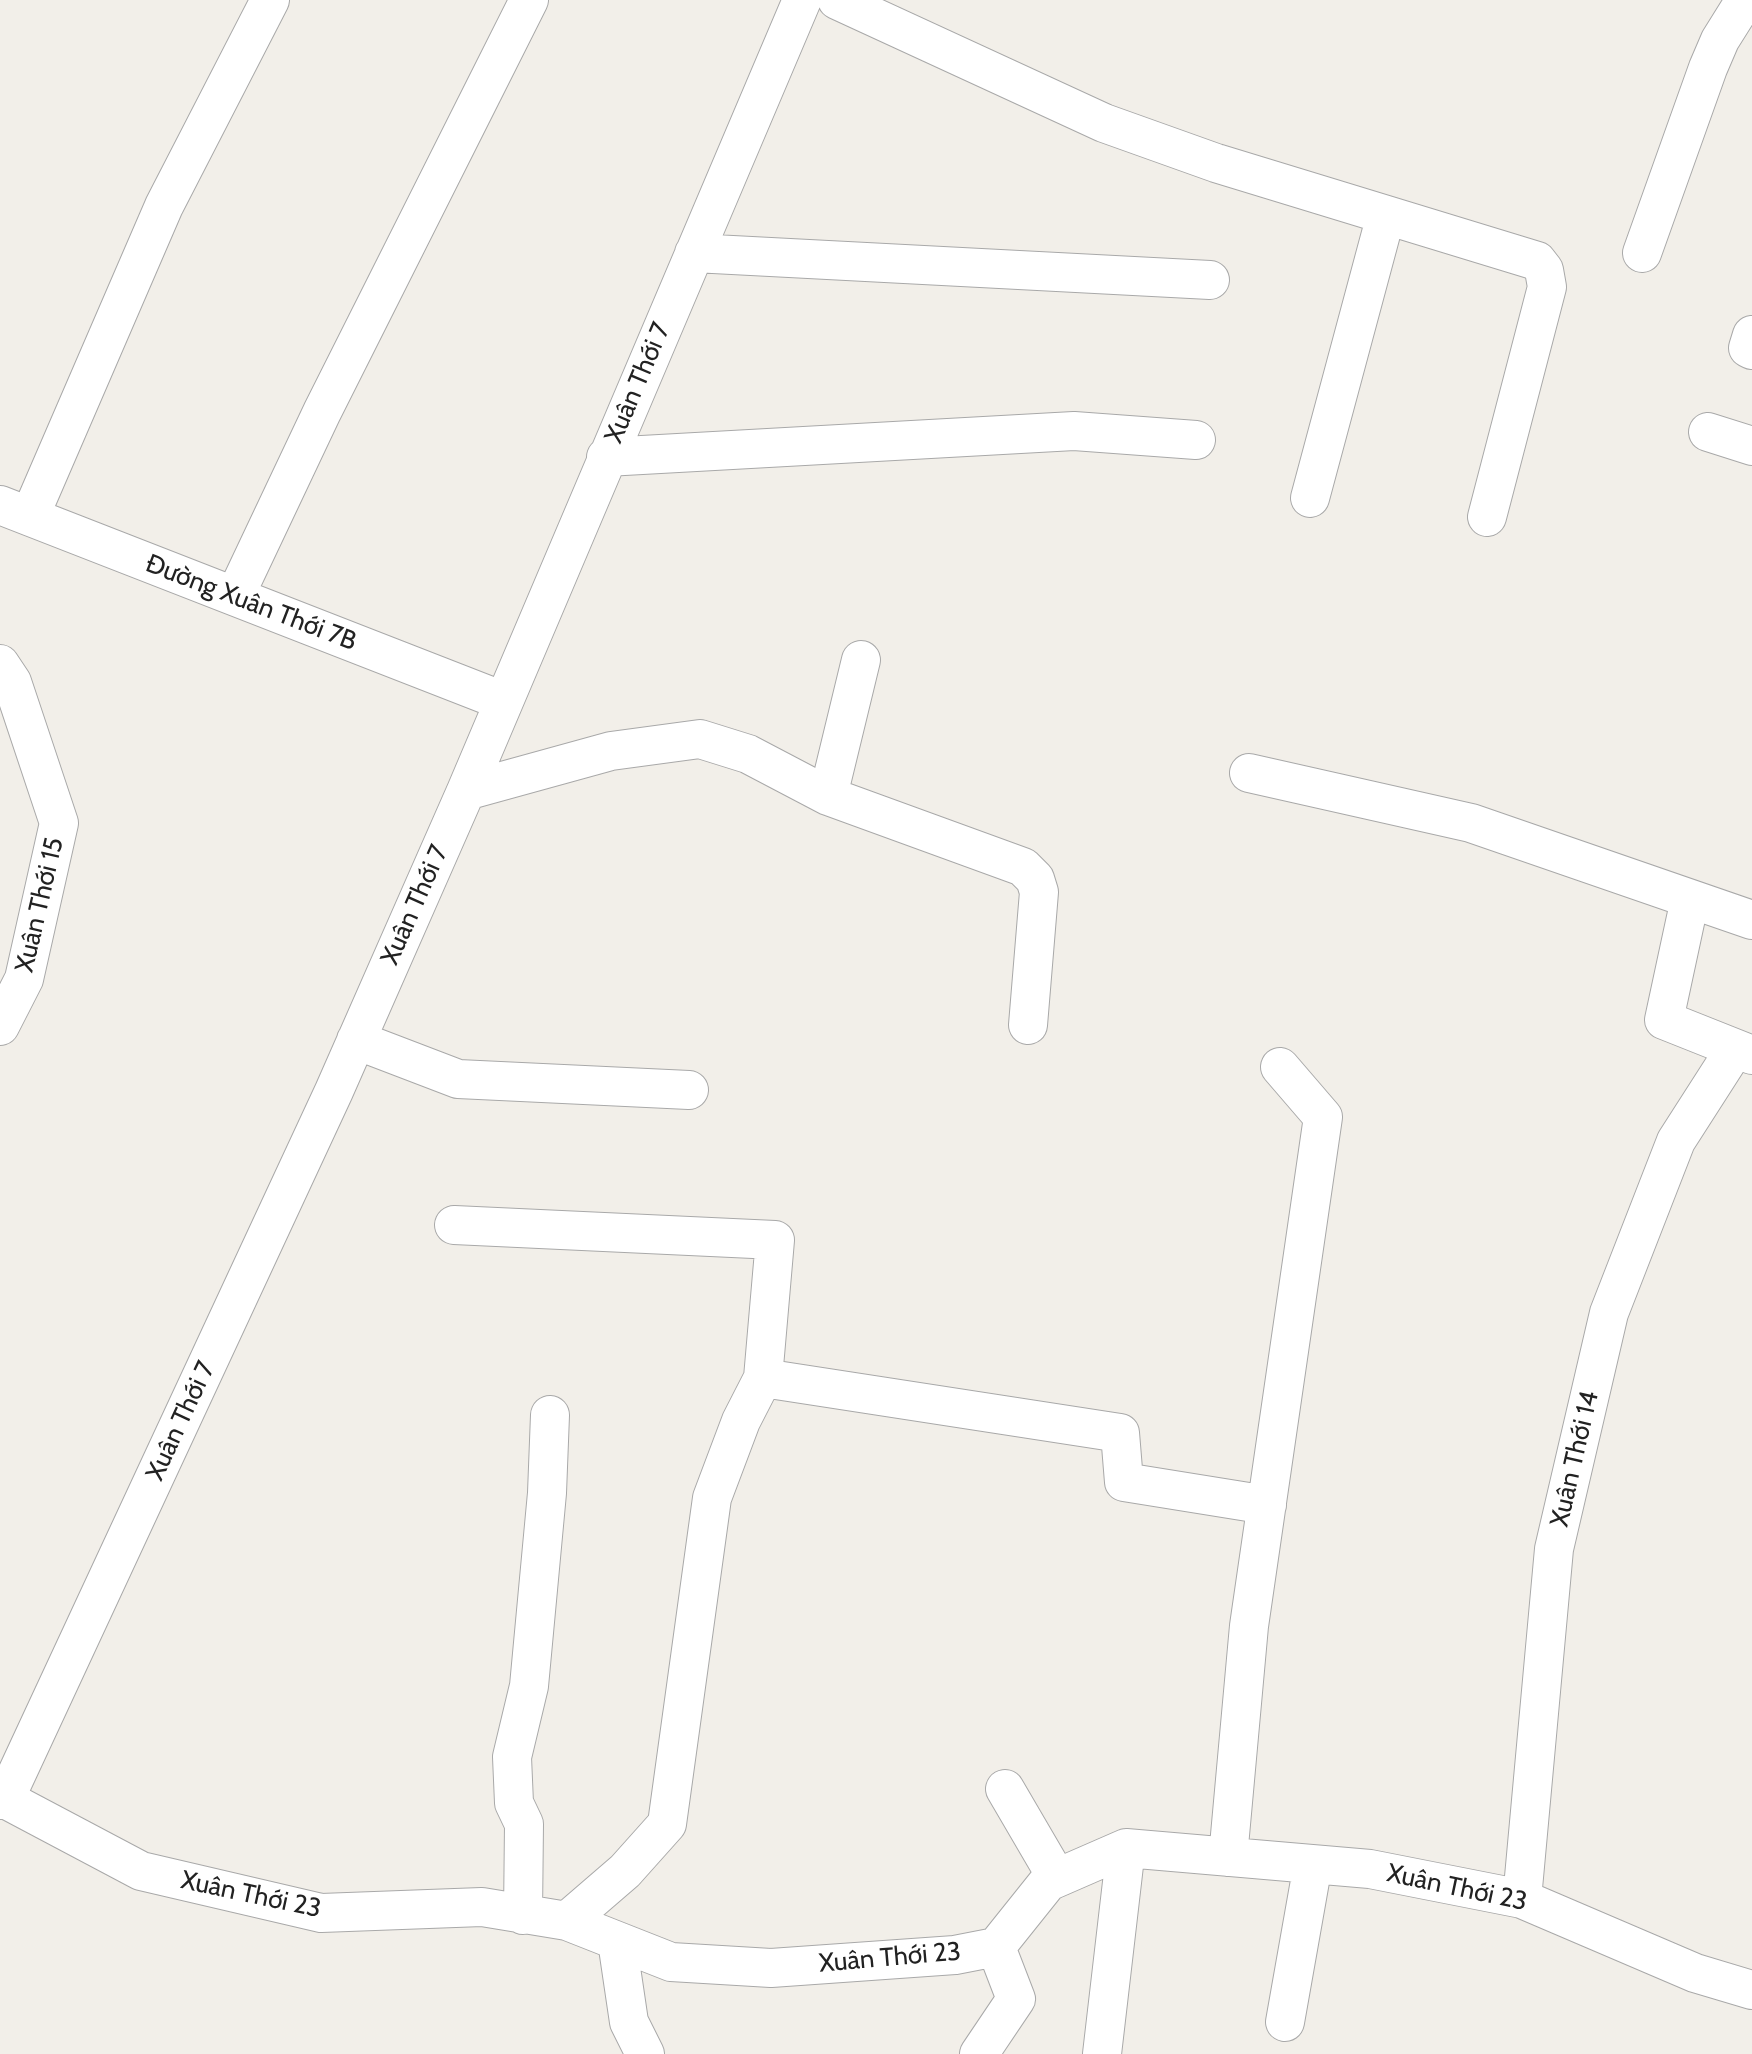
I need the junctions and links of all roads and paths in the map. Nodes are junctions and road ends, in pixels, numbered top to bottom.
1 (270, 0) edge
2 (529, 0) edge
3 (802, 0) edge
4 (837, 0) edge
5 (1745, 0) edge
6 (1386, 215) junction
7 (694, 253) junction
8 (1642, 254) dead end
9 (1210, 280) dead end
10 (1752, 335) edge
11 (1752, 350) edge
12 (1708, 432) dead end
13 (1196, 440) dead end
14 (1752, 446) edge
15 (606, 457) junction
16 (1310, 498) dead end
17 (15, 510) edge
18 (1487, 517) dead end
19 (235, 596) junction
20 (861, 660) dead end
21 (0, 664) edge
22 (503, 701) junction
23 (1249, 773) dead end
24 (466, 791) junction
25 (828, 796) junction
26 (1690, 899) junction
27 (1752, 920) edge
28 (1028, 1025) dead end
29 (0, 1026) edge
30 (356, 1040) junction
31 (1744, 1052) edge
32 (1280, 1067) dead end
33 (689, 1090) dead end
34 (454, 1225) dead end
35 (763, 1378) junction
36 (550, 1415) dead end
37 (1267, 1505) junction
38 (1005, 1789) dead end
39 (2, 1800) edge
40 (1126, 1848) junction
41 (1228, 1857) junction
42 (1313, 1864) junction
43 (1057, 1878) junction
44 (1522, 1899) junction
45 (523, 1915) junction
46 (567, 1921) junction
47 (617, 1941) junction
48 (996, 1947) junction
49 (1752, 1990) edge
50 (1285, 2022) dead end
51 (635, 2047) edge
52 (979, 2054) edge
53 (1102, 2054) edge

1 - 17 street
2 - 19 street
3 - 7 street, Xuân Thới 7
4 - 6 street
5 - 8 street
6 - 16 street
6 - 18 street
7 - 9 street
7 - 15 street, Xuân Thới 7
10 - 11 street
12 - 14 street
13 - 15 street
15 - 22 street, Xuân Thới 7
17 - 19 street, Đường Xuân Thới 7B
19 - 22 street, Đường Xuân Thới 7B
20 - 25 street
21 - 29 street, Xuân Thới 15
22 - 24 street, Xuân Thới 7
23 - 26 street
24 - 25 street
24 - 30 street, Xuân Thới 7
25 - 28 street
26 - 27 street
26 - 31 street
30 - 33 street
30 - 39 street, Xuân Thới 7
31 - 44 street, Xuân Thới 14
32 - 37 street
34 - 35 street
35 - 37 street
35 - 46 street
36 - 45 street
37 - 41 street
38 - 43 street
39 - 45 street, Xuân Thới 23
40 - 41 street, Xuân Thới 23
40 - 43 street, Xuân Thới 23
40 - 53 street
41 - 42 street, Xuân Thới 23
42 - 44 street, Xuân Thới 23
42 - 50 street
43 - 48 street, Xuân Thới 23
44 - 49 street, Xuân Thới 23
45 - 46 street, Xuân Thới 23
46 - 47 street, Xuân Thới 23
47 - 48 street, Xuân Thới 23
47 - 51 street
48 - 52 street

